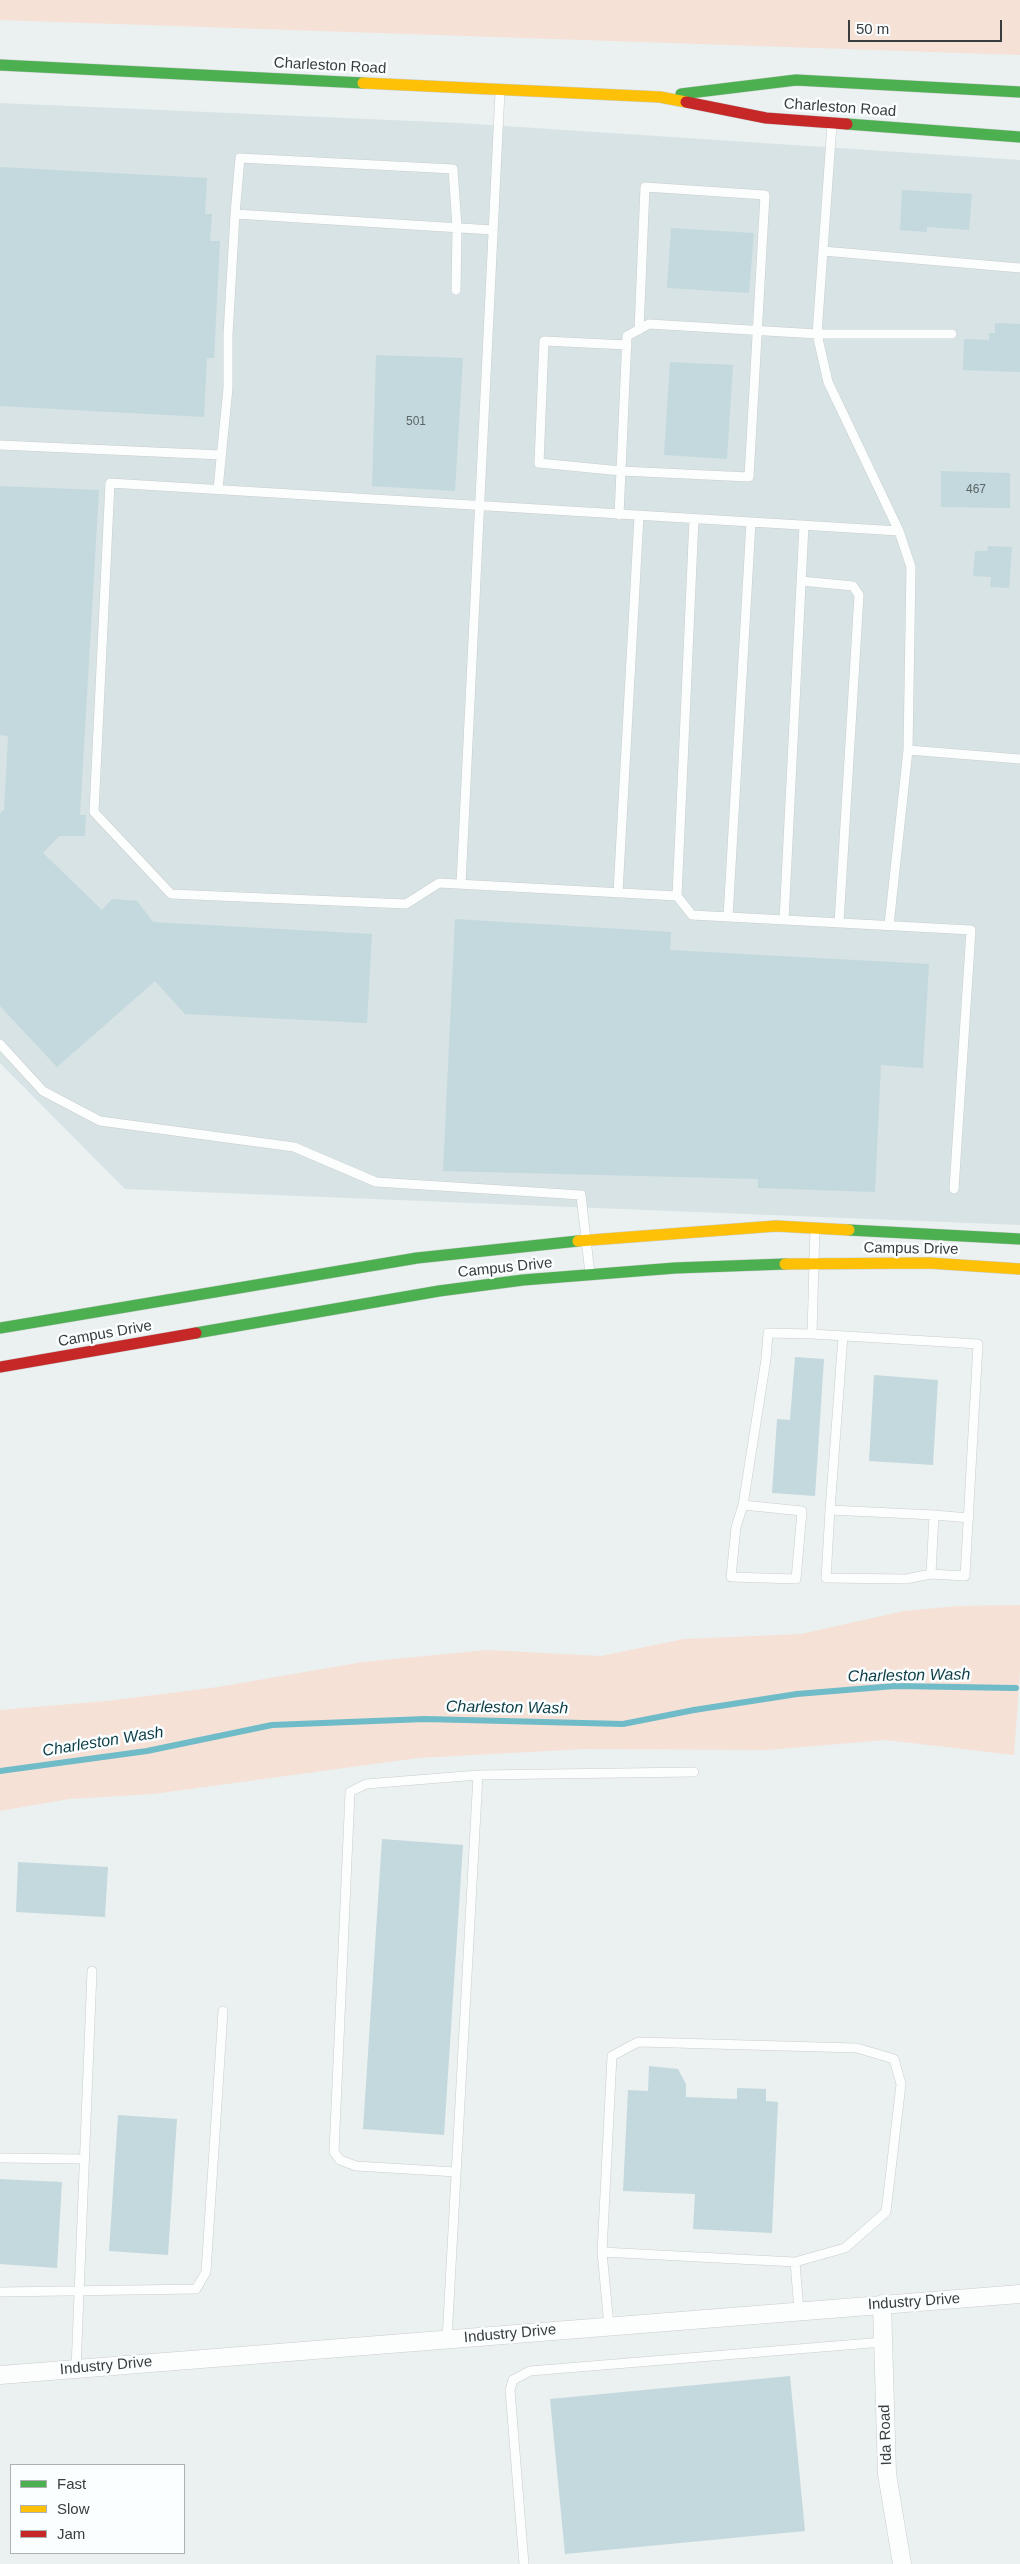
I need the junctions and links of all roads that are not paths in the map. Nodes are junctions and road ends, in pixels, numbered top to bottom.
1 (0, 65) edge
2 (500, 90) junction
3 (1020, 92) edge
4 (660, 97) junction
5 (832, 123) junction
6 (1020, 137) edge
7 (235, 214) junction
8 (457, 228) junction
9 (493, 230) junction
10 (823, 251) junction
11 (1020, 268) edge
12 (456, 290) dead end
13 (639, 330) junction
14 (756, 330) junction
15 (817, 334) junction
16 (952, 334) dead end
17 (627, 345) junction
18 (0, 445) edge
19 (221, 455) junction
20 (621, 471) junction
21 (218, 489) junction
22 (481, 507) junction
23 (619, 515) junction
24 (639, 516) junction
25 (694, 519) junction
26 (751, 522) junction
27 (804, 525) junction
28 (899, 531) junction
29 (801, 581) junction
30 (908, 750) junction
31 (1020, 759) edge
32 (462, 884) junction
33 (618, 892) junction
34 (677, 896) junction
35 (728, 917) junction
36 (784, 920) junction
37 (839, 923) junction
38 (889, 925) junction
39 (0, 1044) edge
40 (954, 1189) dead end
41 (815, 1228) junction
42 (1020, 1239) edge
43 (586, 1240) junction
44 (814, 1263) junction
45 (1020, 1269) edge
46 (590, 1274) junction
47 (0, 1328) edge
48 (812, 1334) junction
49 (843, 1336) junction
50 (0, 1367) edge
51 (743, 1505) junction
52 (830, 1510) junction
53 (934, 1515) junction
54 (969, 1518) junction
55 (931, 1574) junction
56 (694, 1772) dead end
57 (478, 1775) junction
58 (92, 1971) dead end
59 (223, 2011) dead end
60 (0, 2158) edge
61 (83, 2159) junction
62 (456, 2172) junction
63 (602, 2252) junction
64 (796, 2262) junction
65 (78, 2290) junction
66 (0, 2292) edge
67 (1020, 2294) edge
68 (882, 2304) junction
69 (799, 2311) junction
70 (609, 2326) junction
71 (447, 2339) junction
72 (883, 2342) junction
73 (76, 2368) junction
74 (0, 2374) edge
75 (524, 2564) edge
76 (902, 2564) edge

1 - 2 street, Charleston Road
2 - 4 street, Charleston Road
2 - 9 lane
3 - 4 street, Charleston Road
4 - 5 street, Charleston Road
5 - 6 street, Charleston Road
5 - 10 lane
7 - 8 lane
7 - 8 lane
7 - 19 lane
8 - 9 lane
8 - 12 lane
9 - 22 lane
10 - 11 lane
10 - 15 lane
13 - 14 lane
13 - 14 lane
13 - 17 lane
14 - 15 lane
14 - 20 lane
15 - 16 lane
15 - 28 lane
17 - 20 lane
17 - 20 lane
18 - 19 lane
19 - 21 lane
20 - 23 lane
21 - 22 lane
21 - 32 lane
22 - 23 lane
22 - 32 lane
23 - 24 lane
24 - 25 lane
24 - 33 lane
25 - 26 lane
25 - 34 lane
26 - 27 lane
26 - 35 lane
27 - 28 lane
27 - 29 lane
28 - 30 lane
29 - 36 lane
29 - 37 lane
30 - 31 lane
30 - 38 lane
32 - 33 lane
33 - 34 lane
34 - 35 lane
35 - 36 lane
36 - 37 lane
37 - 38 lane
38 - 40 lane
39 - 43 lane
41 - 42 street, Campus Drive
41 - 43 street, Campus Drive
41 - 44 lane
43 - 46 lane
43 - 47 street, Campus Drive
44 - 45 street, Campus Drive
44 - 46 street, Campus Drive
44 - 48 lane
46 - 50 street, Campus Drive
48 - 49 lane
48 - 51 lane
49 - 52 lane
49 - 54 lane
51 - 51 lane
52 - 53 lane
52 - 55 lane
53 - 54 lane
53 - 55 lane
54 - 55 lane
56 - 57 lane
57 - 62 lane
57 - 62 lane
58 - 61 lane
59 - 65 lane
60 - 61 lane
61 - 65 lane
62 - 71 lane
63 - 64 lane
63 - 64 lane
63 - 70 lane
64 - 69 lane
65 - 66 lane
65 - 73 lane
67 - 68 street, Industry Drive
68 - 69 street, Industry Drive
68 - 72 street, Ida Road
69 - 70 street, Industry Drive
70 - 71 street, Industry Drive
71 - 73 street, Industry Drive
72 - 75 lane
72 - 76 street, Ida Road
73 - 74 street, Industry Drive

